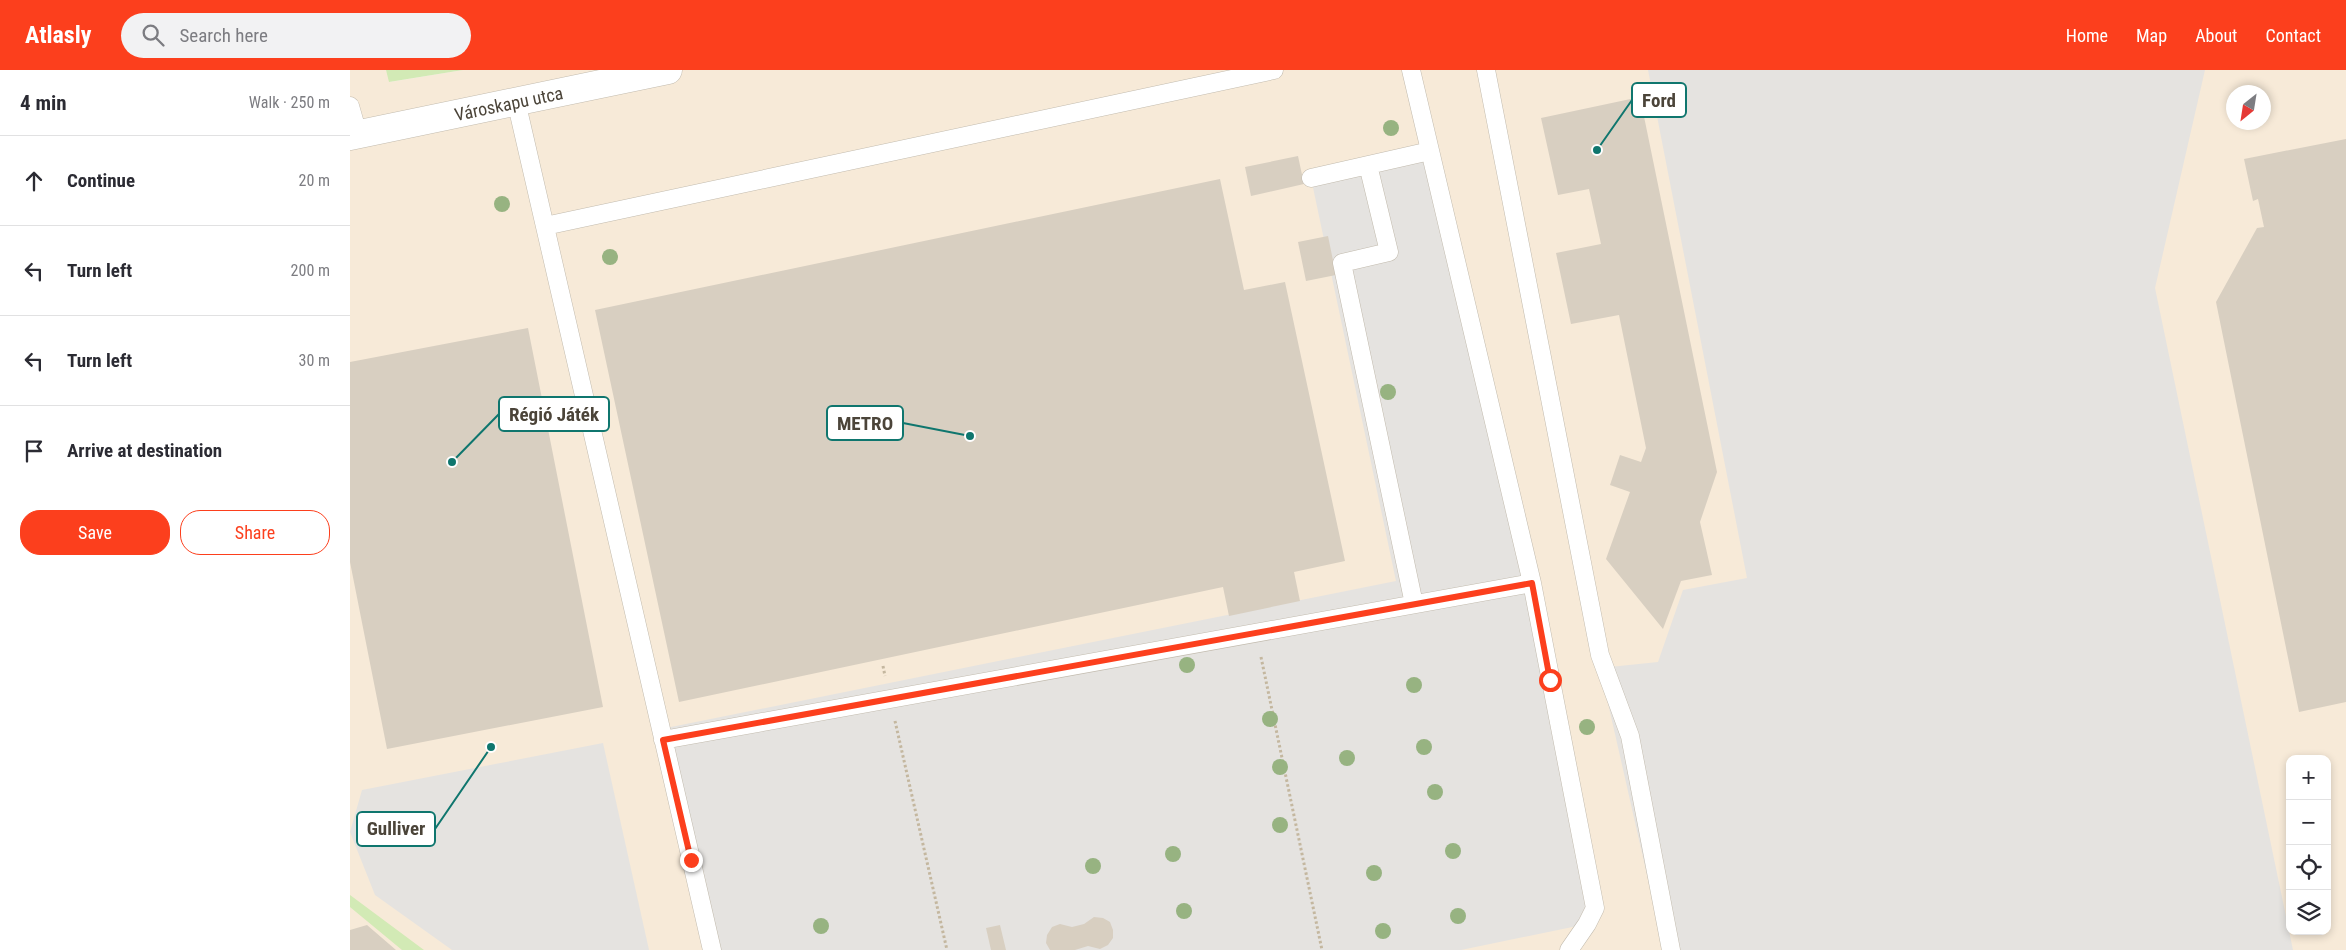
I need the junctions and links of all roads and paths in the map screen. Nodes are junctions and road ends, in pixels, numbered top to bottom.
1 (668, 70) edge
2 (1274, 70) edge
3 (1410, 70) edge
4 (1486, 70) edge
5 (516, 102) junction
6 (350, 106) edge
7 (354, 135) edge
8 (1430, 151) junction
9 (1368, 164) junction
10 (1311, 178) dead end
11 (545, 226) junction
12 (1532, 583) junction
13 (1414, 604) junction
14 (1256, 633) junction
15 (883, 666) dead end
16 (890, 699) junction
17 (663, 740) junction
18 (712, 950) edge
19 (947, 950) edge
20 (1322, 950) edge
21 (1569, 950) edge
22 (1672, 950) edge

1 - 5 street, Városkapu utca
2 - 11 lane
3 - 8 lane
4 - 22 lane
5 - 7 street, Városkapu utca
5 - 11 lane
6 - 7 lane
8 - 9 lane
8 - 12 lane
9 - 10 lane
9 - 13 lane
11 - 17 lane
12 - 13 lane
12 - 21 lane
13 - 14 lane
14 - 16 lane
14 - 20 path
15 - 16 path
16 - 17 lane
16 - 19 path
17 - 18 lane

